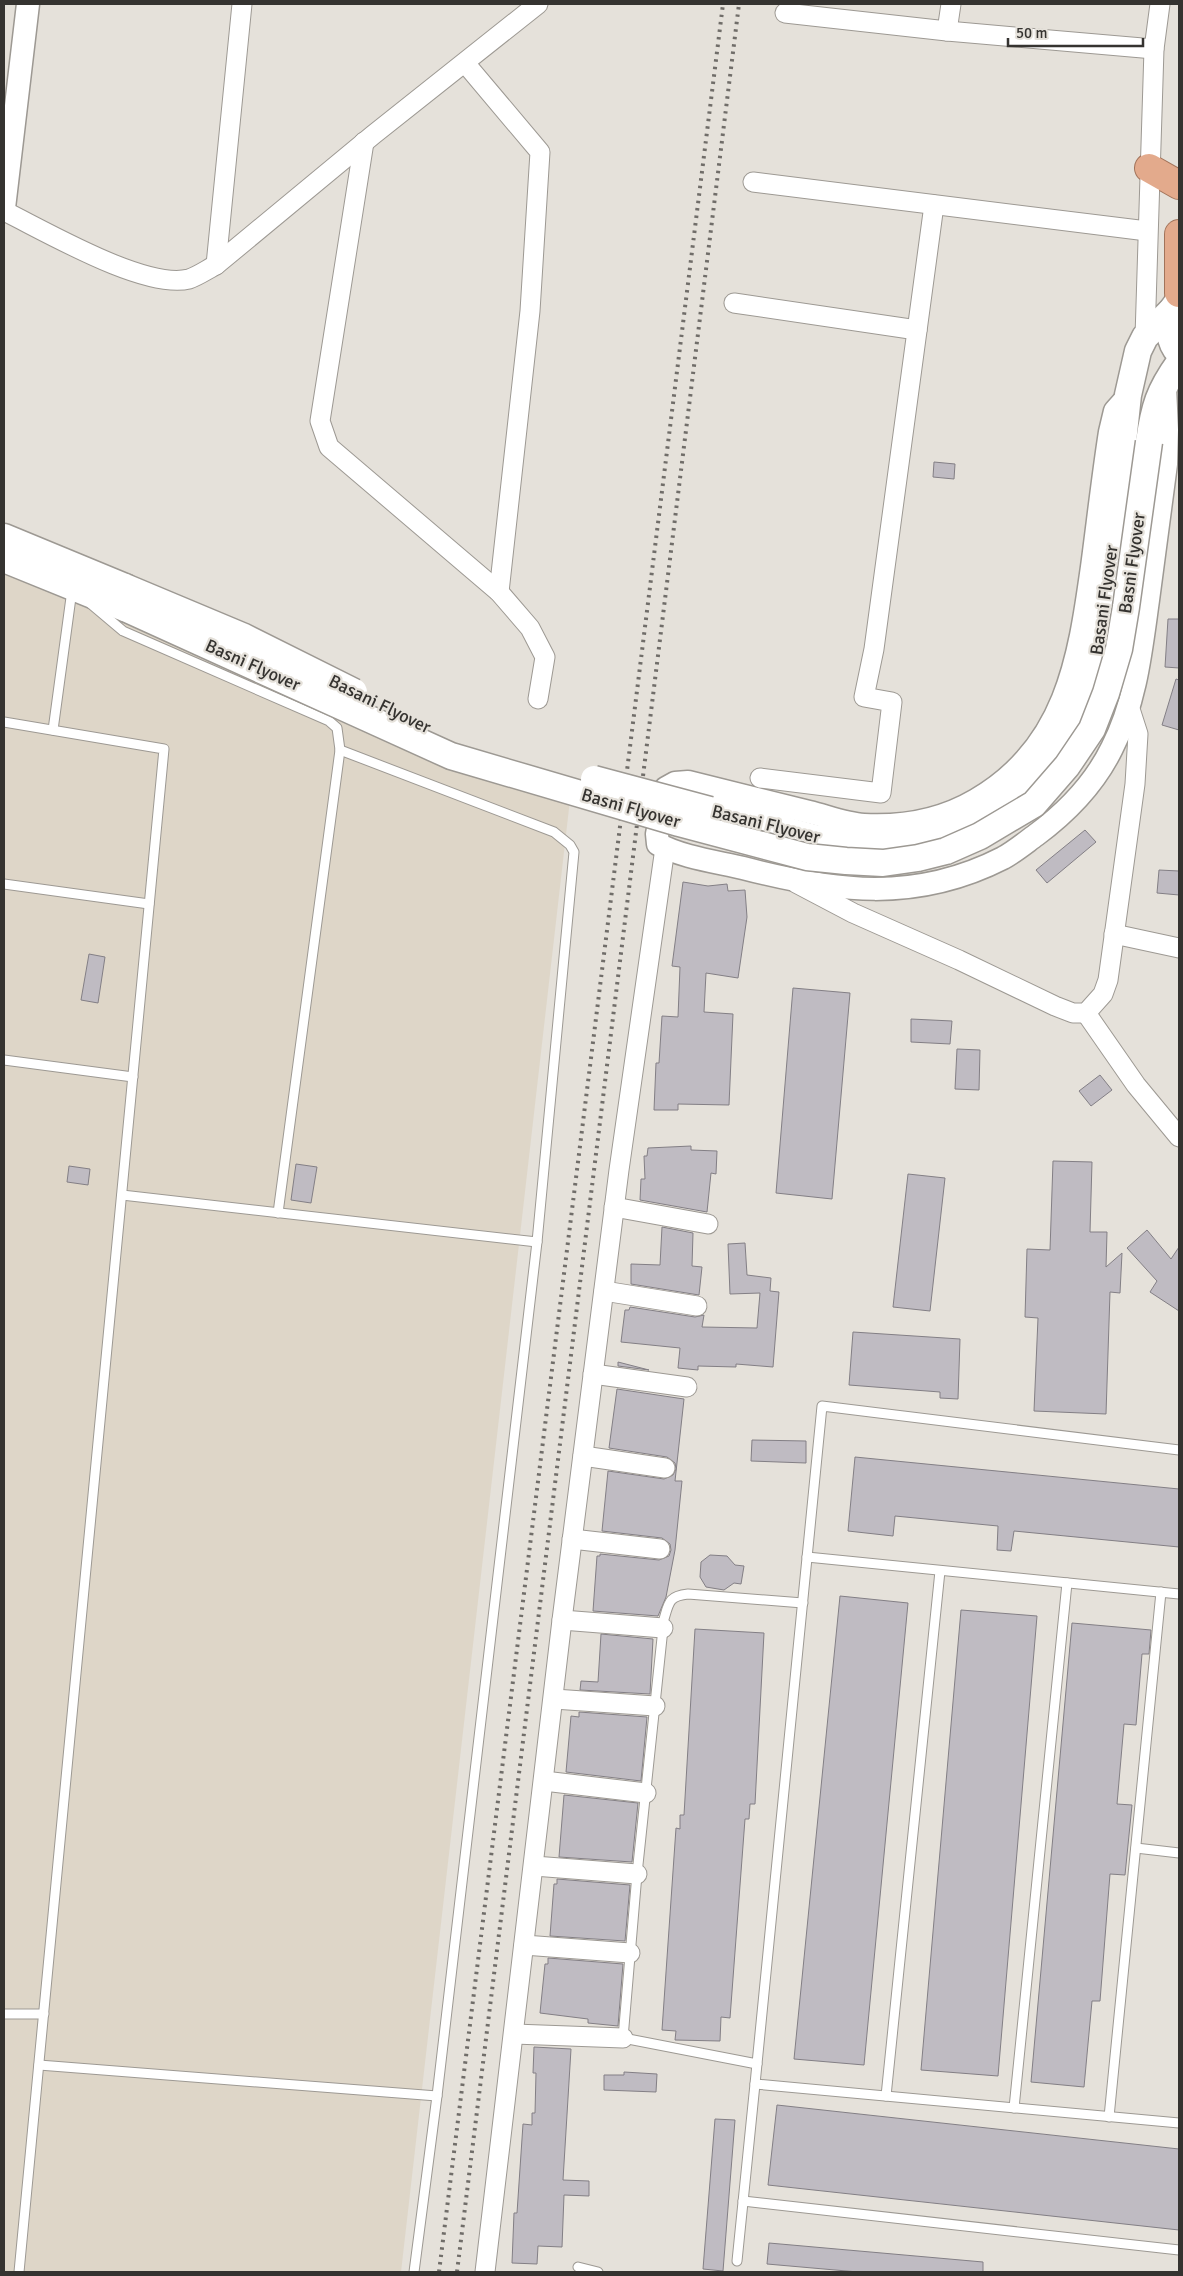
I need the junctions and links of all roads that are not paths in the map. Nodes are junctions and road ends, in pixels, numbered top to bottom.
1 (28, 4) edge
2 (242, 4) edge
3 (538, 4) edge
4 (951, 4) edge
5 (1160, 4) edge
6 (785, 13) dead end
7 (948, 31) junction
8 (1154, 49) junction
9 (465, 63) junction
10 (364, 142) junction
11 (1149, 168) junction
12 (753, 182) dead end
13 (1179, 185) edge
14 (934, 205) junction
15 (4, 210) edge
16 (1146, 231) junction
17 (1179, 234) edge
18 (216, 265) junction
19 (1177, 301) edge
20 (734, 303) dead end
21 (917, 330) junction
22 (1145, 337) junction
23 (1179, 353) edge
24 (1179, 363) edge
25 (1164, 384) junction
26 (1128, 395) junction
27 (4, 536) edge
28 (4, 560) edge
29 (73, 587) junction
30 (499, 592) junction
31 (126, 598) junction
32 (538, 699) dead end
33 (1129, 706) junction
34 (4, 722) edge
35 (53, 730) junction
36 (340, 750) junction
37 (760, 778) dead end
38 (665, 848) junction
39 (791, 880) junction
40 (4, 884) edge
41 (149, 904) junction
42 (1114, 934) junction
43 (1179, 948) edge
44 (1086, 1013) junction
45 (4, 1060) edge
46 (133, 1077) junction
47 (1179, 1137) edge
48 (122, 1195) junction
49 (614, 1207) junction
50 (278, 1213) junction
51 (708, 1224) dead end
52 (538, 1242) junction
53 (604, 1291) junction
54 (697, 1306) dead end
55 (593, 1374) junction
56 (687, 1387) dead end
57 (1179, 1450) edge
58 (583, 1456) junction
59 (665, 1468) dead end
60 (572, 1539) junction
61 (660, 1549) dead end
62 (807, 1557) junction
63 (940, 1571) junction
64 (1067, 1583) junction
65 (1161, 1592) junction
66 (1179, 1594) edge
67 (803, 1603) junction
68 (562, 1620) junction
69 (663, 1628) junction
70 (554, 1699) junction
71 (655, 1706) junction
72 (544, 1781) junction
73 (646, 1793) junction
74 (1136, 1848) junction
75 (1179, 1853) edge
76 (534, 1866) junction
77 (637, 1874) junction
78 (524, 1945) junction
79 (630, 1953) junction
80 (4, 2014) edge
81 (44, 2014) junction
82 (514, 2034) junction
83 (622, 2038) junction
84 (757, 2064) junction
85 (39, 2065) junction
86 (755, 2084) junction
87 (437, 2096) junction
88 (886, 2096) junction
89 (1014, 2108) junction
90 (1109, 2117) junction
91 (1179, 2123) edge
92 (743, 2201) junction
93 (1179, 2250) edge
94 (737, 2261) dead end
95 (578, 2267) dead end
96 (19, 2272) edge
97 (414, 2272) edge
98 (485, 2272) edge
99 (598, 2272) edge

1 - 15 street
2 - 18 street
3 - 9 street
4 - 7 street
5 - 8 street
6 - 7 street
7 - 8 street
8 - 11 street
9 - 10 street
9 - 30 street
10 - 18 street
10 - 30 street
11 - 13 highway
11 - 16 street
12 - 14 street
14 - 16 street
14 - 21 street
15 - 18 street
16 - 22 street
17 - 19 highway
19 - 22 main road
19 - 23 main road
20 - 21 street
21 - 37 street
22 - 26 main road, Basani Flyover
24 - 25 main road
25 - 31 main road, Basni Flyover, bridge
25 - 33 street
26 - 31 main road, Basani Flyover, bridge
26 - 38 street
27 - 31 main road
28 - 29 main road, Basani Flyover
29 - 31 main road, Basani Flyover
29 - 35 lane
29 - 36 lane
30 - 32 street
33 - 39 street
33 - 42 street
34 - 35 lane
35 - 41 lane
36 - 50 lane
36 - 52 lane
38 - 39 street
38 - 49 street
39 - 44 street
40 - 41 lane
41 - 46 lane
42 - 43 street
42 - 44 street
44 - 47 street
45 - 46 lane
46 - 48 lane
48 - 50 lane
48 - 81 lane
49 - 51 street
49 - 53 street
50 - 52 lane
52 - 87 lane
53 - 54 street
53 - 55 street
55 - 56 street
55 - 58 street
57 - 62 lane
58 - 59 street
58 - 60 street
60 - 61 street
60 - 68 street
62 - 63 lane
62 - 67 lane
63 - 64 lane
63 - 88 lane
64 - 65 lane
64 - 89 lane
65 - 66 lane
65 - 74 lane
67 - 69 lane
67 - 84 lane
68 - 69 street
68 - 70 street
69 - 71 lane
70 - 71 street
70 - 72 street
71 - 73 lane
72 - 73 street
72 - 76 street
73 - 77 lane
74 - 75 lane
74 - 90 lane
76 - 77 street
76 - 78 street
77 - 79 lane
78 - 79 street
78 - 82 street
79 - 83 lane
80 - 81 lane
81 - 85 lane
82 - 83 street
82 - 98 street
83 - 84 lane
84 - 86 lane
85 - 87 lane
85 - 96 lane
86 - 88 lane
86 - 92 lane
87 - 97 lane
88 - 89 lane
89 - 90 lane
90 - 91 lane
92 - 93 lane
92 - 94 lane
95 - 99 lane

